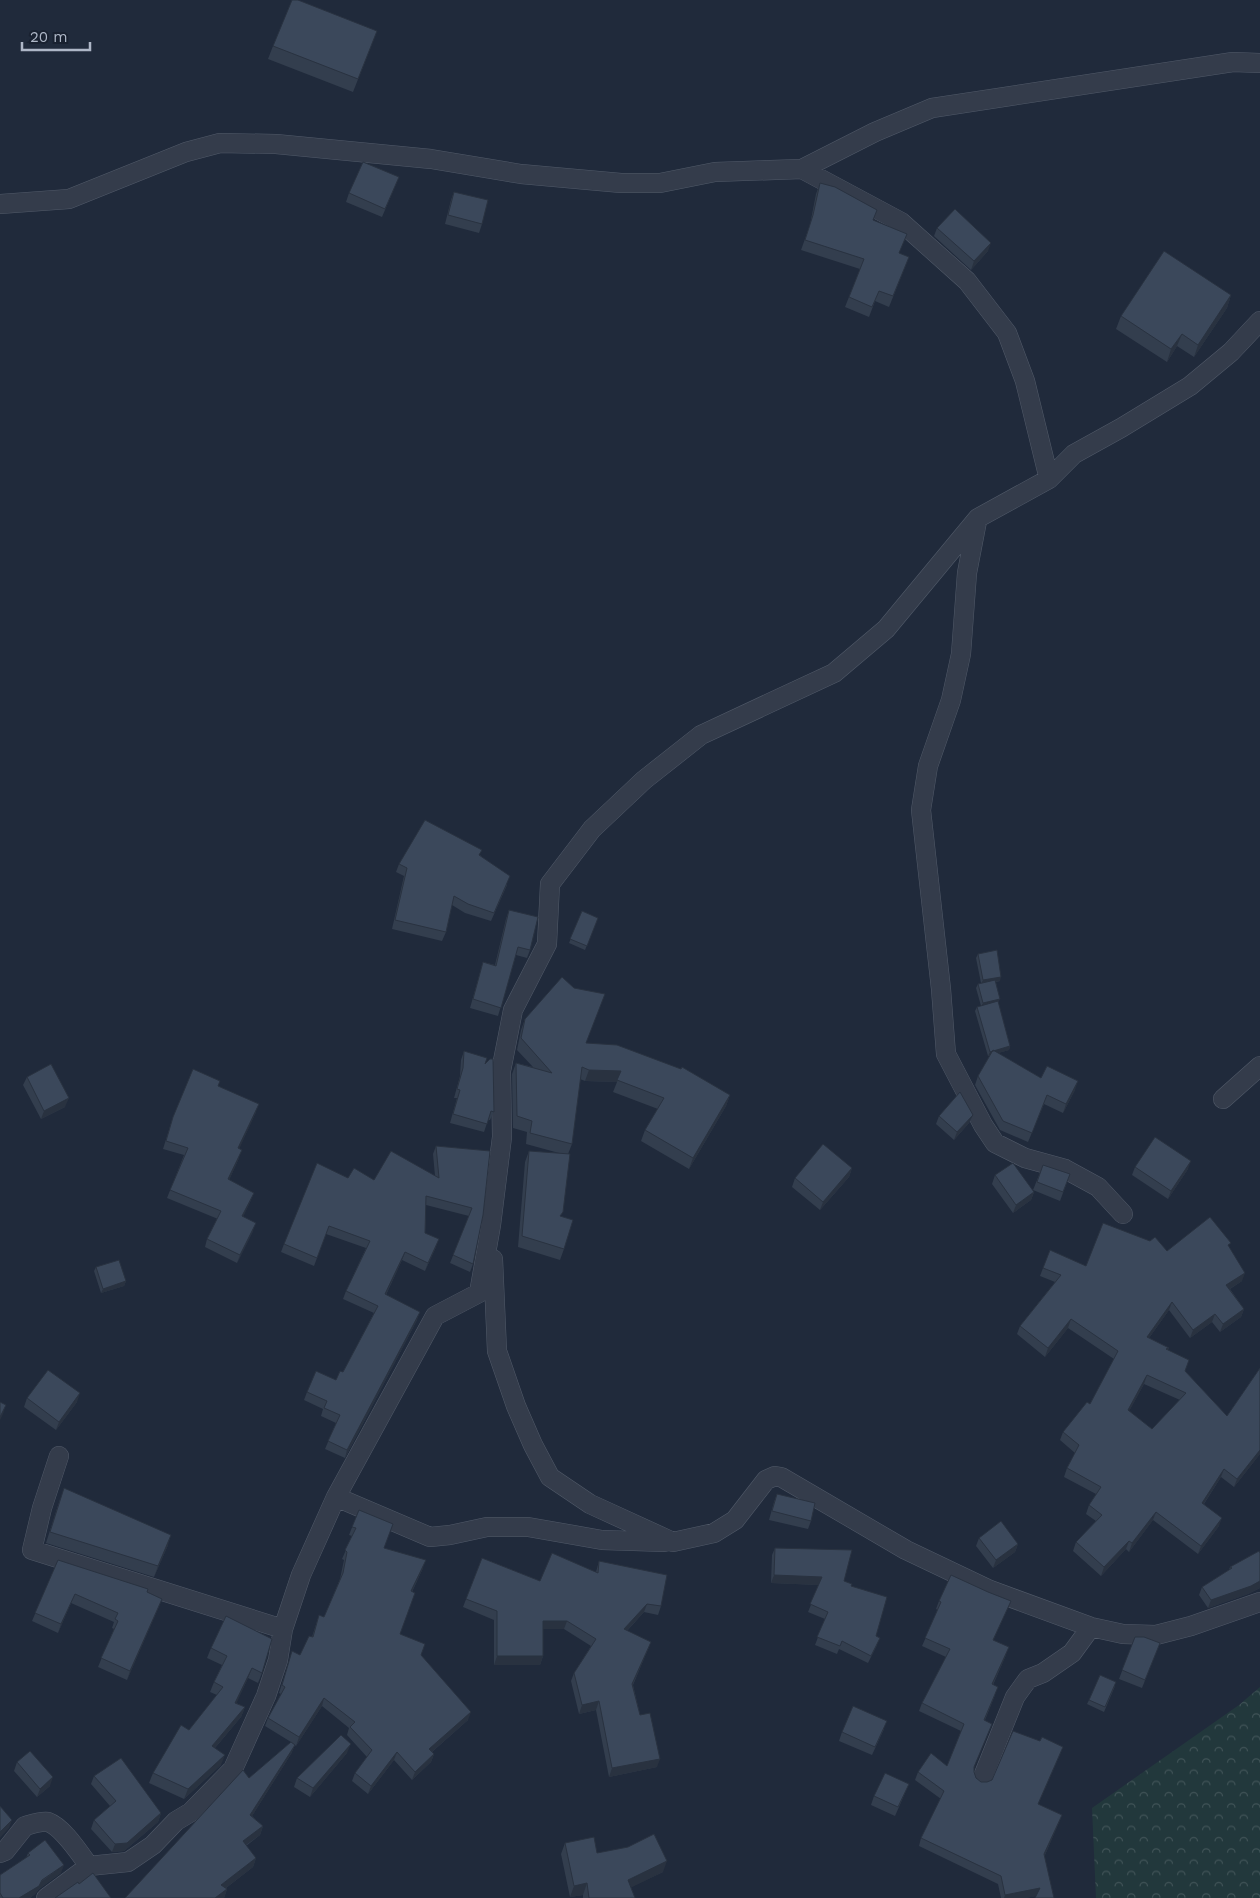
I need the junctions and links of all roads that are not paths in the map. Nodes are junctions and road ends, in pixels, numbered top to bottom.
1 (1260, 63) edge
2 (802, 169) junction
3 (0, 204) edge
4 (1260, 322) edge
5 (1048, 479) junction
6 (978, 518) junction
7 (1260, 1066) edge
8 (1223, 1098) dead end
9 (1123, 1214) dead end
10 (491, 1225) junction
11 (59, 1456) dead end
12 (336, 1497) junction
13 (673, 1542) junction
14 (1260, 1602) edge
15 (1091, 1627) junction
16 (283, 1629) junction
17 (982, 1779) dead end
18 (0, 1853) edge
19 (89, 1866) junction
20 (46, 1898) edge

1 - 2 street
2 - 3 street
2 - 5 street
4 - 5 street
5 - 6 street
6 - 9 street
6 - 10 street
7 - 8 street
10 - 12 street
10 - 13 street
11 - 16 street
12 - 13 street
12 - 16 street
13 - 15 street
14 - 15 street
15 - 17 street
16 - 19 street
18 - 19 street
19 - 20 street

